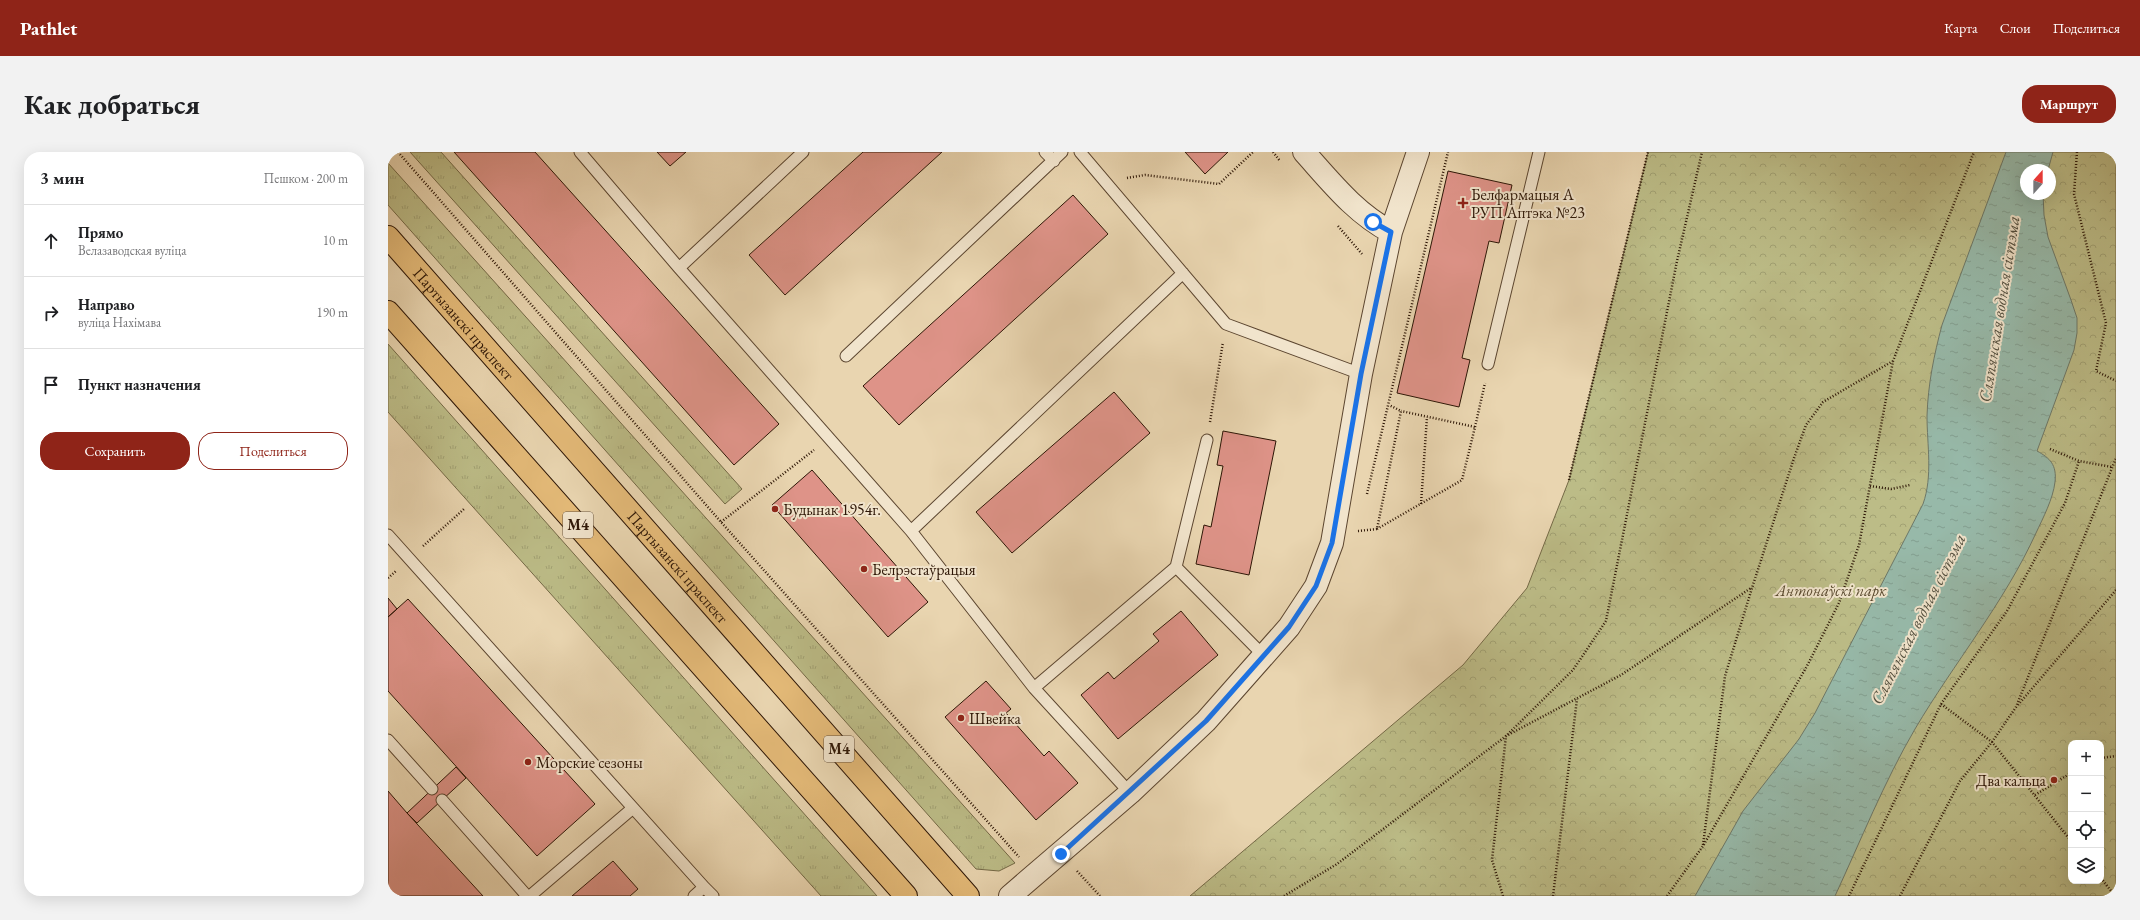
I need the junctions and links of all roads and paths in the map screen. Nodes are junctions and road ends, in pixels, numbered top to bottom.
1 (398, 152) edge
2 (580, 152) edge
3 (804, 152) edge
4 (1045, 152) edge
5 (1062, 152) edge
6 (1080, 152) edge
7 (1253, 152) edge
8 (1304, 152) edge
9 (1418, 152) edge
10 (1448, 152) edge
11 (1539, 152) edge
12 (1648, 152) edge
13 (1702, 152) edge
14 (1974, 152) edge
15 (2077, 152) edge
16 (1054, 160) junction
17 (1105, 182) junction
18 (1391, 232) junction
19 (388, 238) edge
20 (395, 252) edge
21 (679, 268) junction
22 (1183, 273) junction
23 (388, 312) edge
24 (1226, 324) junction
25 (846, 356) dead end
26 (1893, 361) junction
27 (1399, 363) junction
28 (1404, 364) dead end
29 (1488, 364) dead end
30 (1361, 374) junction
31 (2116, 381) edge
32 (1485, 382) dead end
33 (1401, 411) junction
34 (1427, 417) junction
35 (1475, 428) junction
36 (830, 439) junction
37 (1207, 440) joint
38 (2050, 449) dead end
39 (2116, 458) edge
40 (2079, 461) junction
41 (2112, 468) junction
42 (1569, 480) dead end
43 (1910, 485) dead end
44 (1870, 486) junction
45 (1421, 505) junction
46 (464, 509) dead end
47 (721, 522) junction
48 (1377, 529) junction
49 (911, 531) junction
50 (1358, 531) dead end
51 (388, 535) edge
52 (410, 559) junction
53 (1176, 567) junction
54 (388, 578) edge
55 (1752, 588) junction
56 (2116, 590) edge
57 (1264, 656) junction
58 (1034, 688) junction
59 (1577, 698) junction
60 (1941, 704) junction
61 (2016, 707) junction
62 (1506, 736) junction
63 (388, 740) edge
64 (1992, 742) junction
65 (2116, 756) edge
66 (2104, 758) edge
67 (2068, 774) edge
68 (432, 789) dead end
69 (1130, 793) junction
70 (2035, 795) junction
71 (442, 800) dead end
72 (633, 808) junction
73 (2068, 836) edge
74 (1703, 846) junction
75 (1019, 857) dead end
76 (1073, 866) dead end
77 (2104, 882) edge
78 (704, 887) junction
79 (527, 896) edge
80 (530, 896) edge
81 (694, 896) edge
82 (712, 896) edge
83 (906, 896) edge
84 (968, 896) edge
85 (1010, 896) edge
86 (1100, 896) edge
87 (1284, 896) edge
88 (1503, 896) edge
89 (1553, 896) edge
90 (1666, 896) edge
91 (1849, 896) edge
92 (1900, 896) edge
93 (2115, 896) edge

1 - 47 path
2 - 21 lane
3 - 21 lane
4 - 16 lane
5 - 16 lane
6 - 17 lane
7 - 17 path
8 - 18 street
9 - 18 street
10 - 27 path
11 - 29 lane
12 - 42 path
13 - 62 path
14 - 26 path
15 - 31 path
16 - 25 lane
17 - 22 lane
18 - 30 street
19 - 20 main road, Партызанскі праспект / М4
20 - 84 main road, Партызанскі праспект / М4
21 - 36 lane
22 - 24 lane
22 - 49 lane
23 - 83 main road, М4
24 - 30 lane
24 - 37 path
26 - 44 path
26 - 55 path
27 - 28 path
27 - 33 path
30 - 57 street
32 - 35 path
33 - 34 path
33 - 48 path
34 - 35 path
34 - 45 path
35 - 45 path
36 - 47 path
36 - 49 lane
37 - 53 lane
38 - 40 path
39 - 41 path
40 - 41 path
40 - 60 path
41 - 61 path
43 - 44 path
44 - 74 path
45 - 48 path
46 - 52 path
47 - 75 path
48 - 50 path
49 - 58 lane
51 - 52 lane
52 - 54 path
52 - 72 lane
53 - 57 lane
53 - 58 lane
55 - 59 path
55 - 74 path
56 - 61 path
57 - 69 street
58 - 69 lane
59 - 62 path
59 - 89 path
60 - 64 path
60 - 91 path
61 - 64 path
62 - 87 path
62 - 88 path
63 - 68 lane
64 - 70 path
64 - 92 path
65 - 66 path
67 - 70 path
69 - 85 street
70 - 73 path
71 - 79 lane
72 - 78 lane
72 - 80 lane
74 - 90 path
76 - 86 path
77 - 93 path
78 - 81 lane
78 - 82 lane

